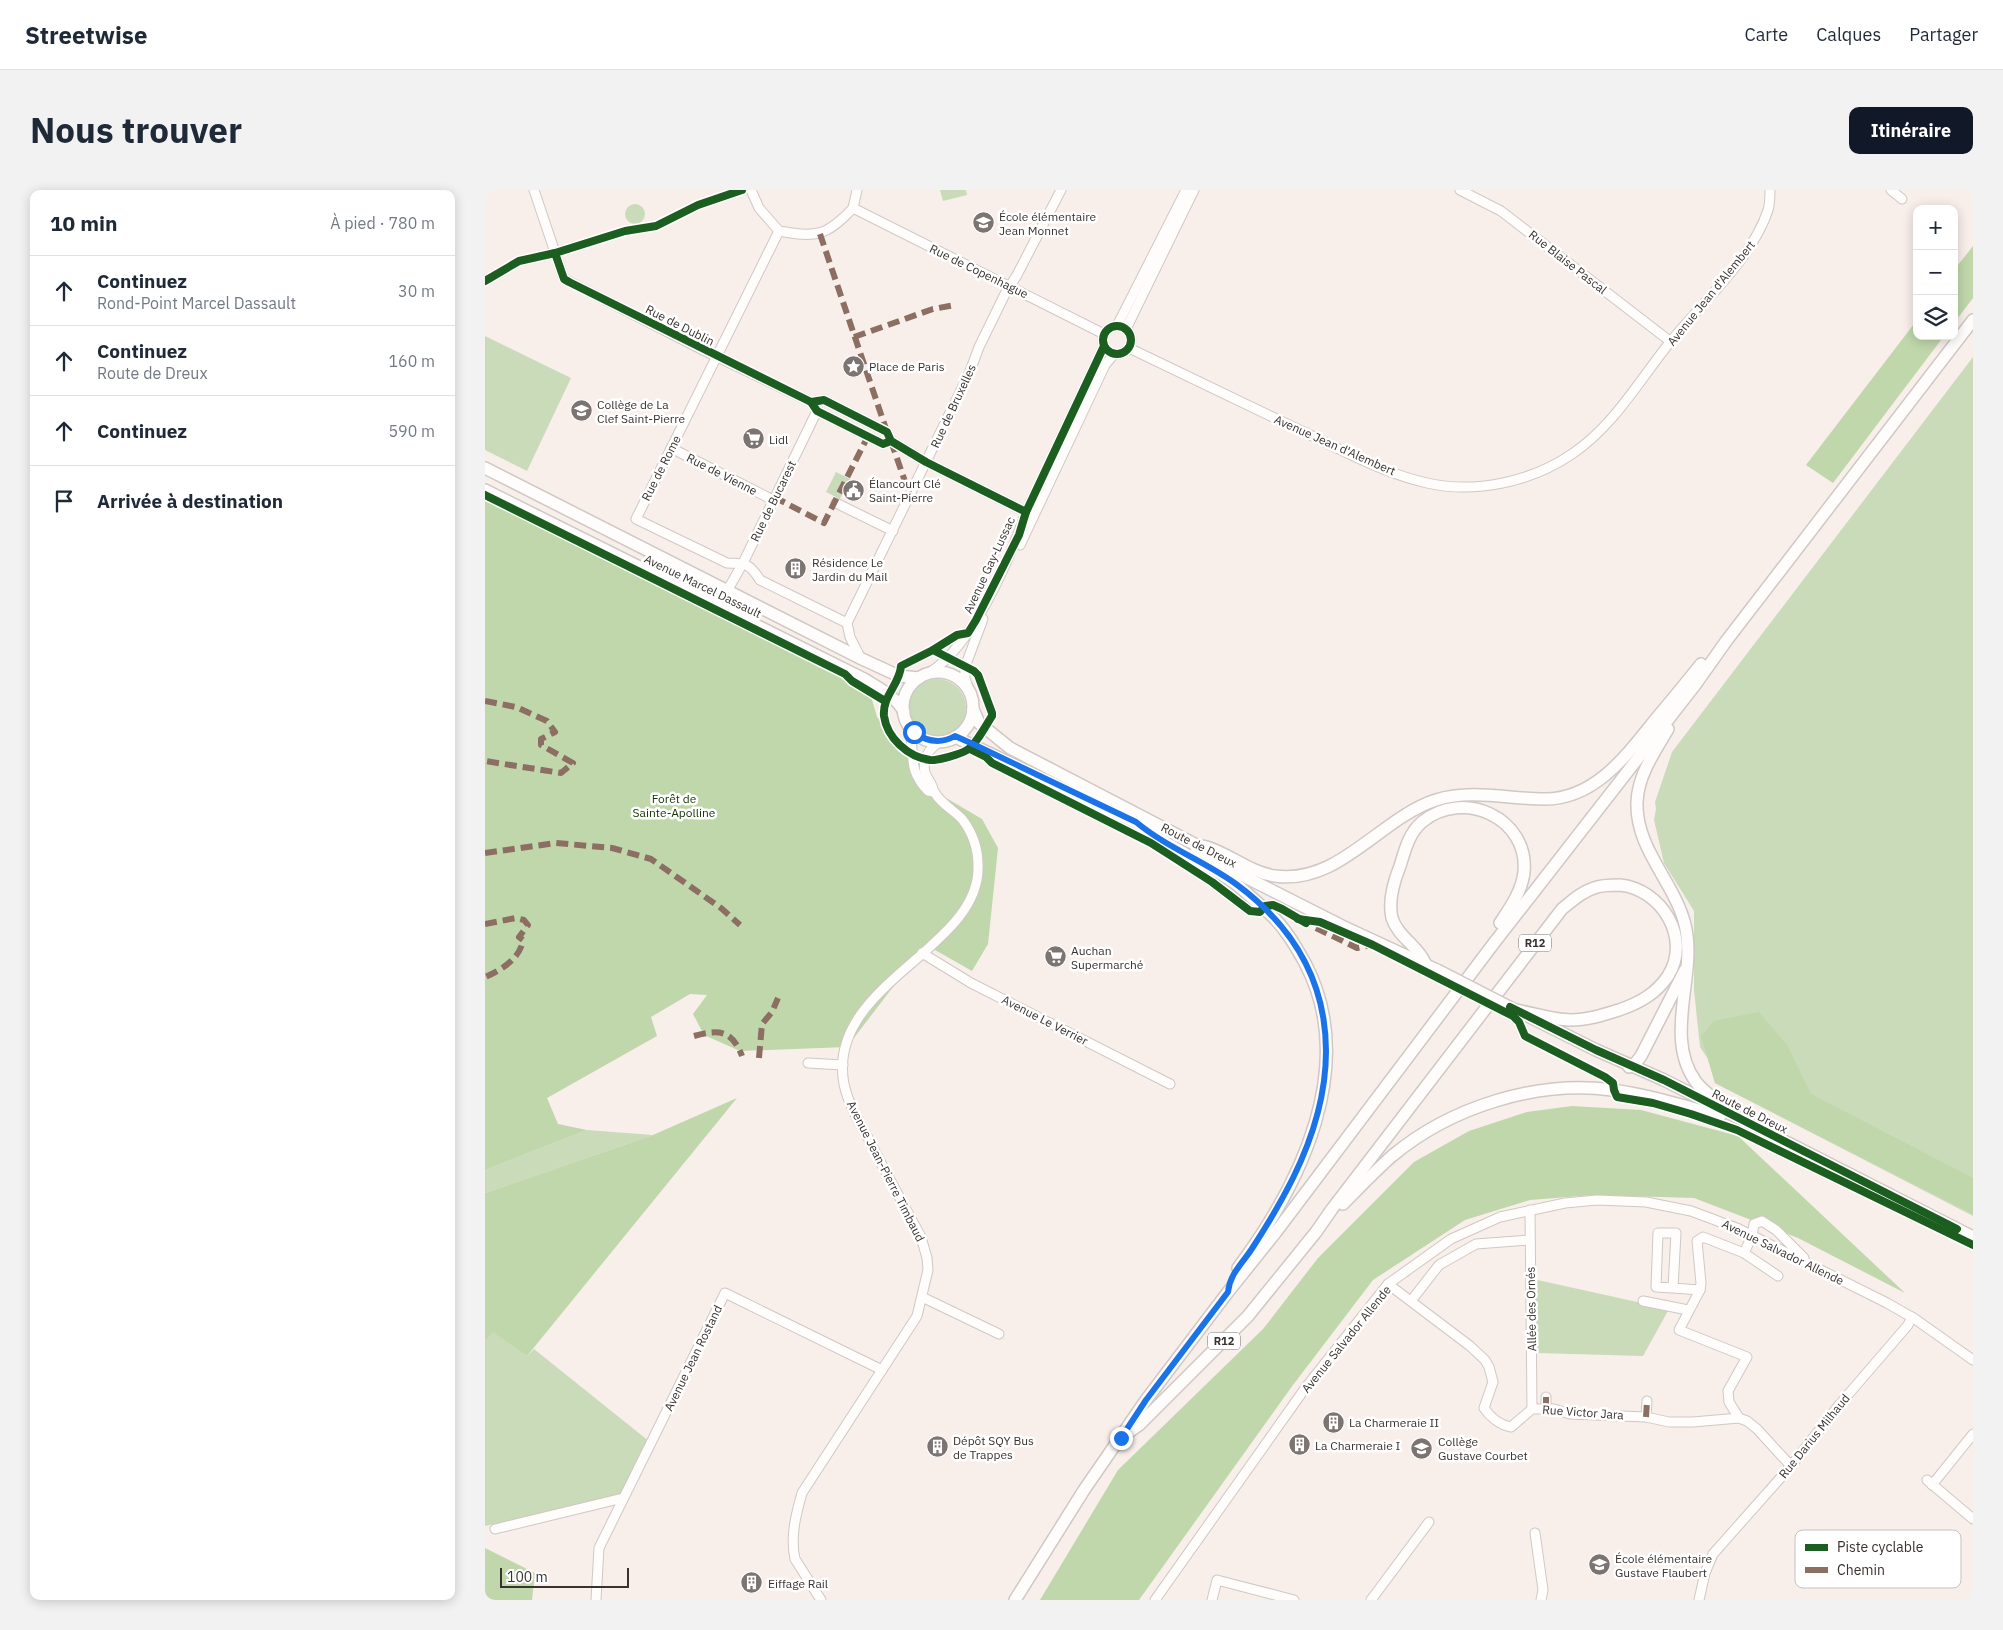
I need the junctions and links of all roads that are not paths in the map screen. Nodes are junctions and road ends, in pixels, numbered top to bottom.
1 (534, 190) edge
2 (751, 190) edge
3 (857, 190) edge
4 (1061, 190) edge
5 (1186, 190) edge
6 (1193, 190) edge
7 (1460, 190) edge
8 (1770, 190) edge
9 (1891, 190) edge
10 (1902, 199) dead end
11 (853, 208) junction
12 (779, 231) junction
13 (1010, 286) junction
14 (1973, 320) edge
15 (1121, 327) junction
16 (1104, 334) junction
17 (1671, 342) junction
18 (1104, 346) junction
19 (1129, 348) junction
20 (1114, 354) junction
21 (717, 357) junction
22 (811, 402) junction
23 (817, 412) junction
24 (891, 441) junction
25 (671, 448) junction
26 (926, 462) junction
27 (485, 468) edge
28 (485, 490) edge
29 (773, 500) junction
30 (836, 503) dead end
31 (1026, 512) junction
32 (893, 531) junction
33 (743, 563) junction
34 (727, 591) junction
35 (847, 623) junction
36 (1727, 640) junction
37 (862, 659) junction
38 (924, 676) junction
39 (1695, 685) junction
40 (969, 692) junction
41 (973, 709) junction
42 (906, 718) junction
43 (955, 736) junction
44 (941, 741) junction
45 (934, 792) junction
46 (1136, 822) junction
47 (1198, 845) junction
48 (1493, 943) junction
49 (922, 953) junction
50 (1409, 956) junction
51 (1425, 964) junction
52 (1688, 964) junction
53 (1515, 1010) junction
54 (1596, 1050) junction
55 (808, 1063) dead end
56 (843, 1065) junction
57 (1619, 1065) junction
58 (1634, 1065) junction
59 (1170, 1084) dead end
60 (1720, 1116) junction
61 (1749, 1123) junction
62 (1530, 1210) junction
63 (1316, 1232) junction
64 (1752, 1236) junction
65 (1973, 1237) edge
66 (1530, 1240) junction
67 (1973, 1242) edge
68 (1744, 1254) junction
69 (1809, 1263) junction
70 (1778, 1276) dead end
71 (1388, 1284) junction
72 (1673, 1288) junction
73 (1700, 1290) junction
74 (1228, 1292) junction
75 (922, 1297) junction
76 (1411, 1301) junction
77 (1643, 1301) dead end
78 (1689, 1310) junction
79 (1912, 1317) junction
80 (999, 1334) dead end
81 (1973, 1360) edge
82 (882, 1370) junction
83 (1546, 1397) dead end
84 (1647, 1401) dead end
85 (1532, 1409) junction
86 (1546, 1409) junction
87 (1646, 1417) junction
88 (1739, 1418) junction
89 (1973, 1434) edge
90 (1121, 1438) junction
91 (1791, 1466) junction
92 (623, 1498) junction
93 (1973, 1519) edge
94 (1429, 1522) dead end
95 (495, 1529) dead end
96 (1535, 1533) dead end
97 (596, 1600) edge
98 (821, 1600) edge
99 (1015, 1600) edge
100 (1155, 1600) edge
101 (1211, 1600) edge
102 (1294, 1600) edge
103 (1371, 1600) edge
104 (1541, 1600) edge
105 (1699, 1600) edge

1 - 21 street, Rue de Dublin
2 - 12 street
3 - 11 street
4 - 13 street, Rue de Bruxelles
5 - 15 street
6 - 15 street
7 - 17 street, Rue Blaise Pascal
8 - 17 street, Avenue Jean d'Alembert
9 - 10 street
11 - 12 street
11 - 13 street, Rue de Copenhague
12 - 21 street, Rue de Rome
13 - 16 street, Rue de Copenhague
13 - 26 street, Rue de Bruxelles
14 - 36 main road, R12
15 - 16 street
15 - 19 street
16 - 18 street
17 - 19 street, Avenue Jean d'Alembert
18 - 20 street
18 - 31 street, Avenue Gay-Lussac
19 - 20 street
20 - 40 street, Avenue Gay-Lussac
21 - 22 street, Rue de Dublin
21 - 25 street, Rue de Rome
22 - 23 street
22 - 24 street, Rue de Dublin
23 - 24 street, Rue de Dublin
23 - 29 street, Rue de Bucarest
24 - 26 street, Rue de Dublin
25 - 29 street, Rue de Vienne
25 - 33 street, Rue de Rome
26 - 31 street, Rue de Dublin
26 - 32 street, Rue de Bruxelles
27 - 34 main road, Avenue Marcel Dassault
28 - 42 main road, Avenue Marcel Dassault
29 - 33 street, Rue de Bucarest
30 - 32 street
31 - 38 street, Avenue Gay-Lussac
32 - 35 street, Rue de Bruxelles
33 - 34 street, Rue de Bucarest
33 - 35 street
34 - 37 main road, Avenue Marcel Dassault
35 - 37 street
36 - 39 main road, R12
36 - 47 main road, R12
37 - 38 main road, Avenue Marcel Dassault
38 - 40 main road
38 - 42 main road
39 - 48 main road, R12
39 - 52 main road, R12
40 - 41 main road
41 - 43 main road
41 - 47 main road, Route de Dreux
42 - 44 main road
42 - 45 street, Avenue Jean-Pierre Timbaud
43 - 44 main road
43 - 46 main road, Route de Dreux
44 - 45 street, Avenue Jean-Pierre Timbaud
45 - 49 street, Avenue Jean-Pierre Timbaud
46 - 50 main road, Route de Dreux
46 - 74 main road, R12
47 - 50 main road, Route de Dreux
48 - 51 main road, R12
48 - 74 main road, R12
49 - 56 street, Avenue Jean-Pierre Timbaud
49 - 59 street, Avenue Le Verrier
50 - 51 main road, Route de Dreux
51 - 53 main road, Route de Dreux, bridge
52 - 58 main road
52 - 61 main road, R12
53 - 54 main road, Route de Dreux
53 - 63 main road, R12
54 - 57 main road, Route de Dreux
54 - 58 main road, Route de Dreux
55 - 56 street
56 - 75 street, Avenue Jean-Pierre Timbaud
57 - 58 main road
57 - 60 main road, Route de Dreux
58 - 61 main road, Route de Dreux
60 - 63 main road, R12
60 - 67 main road, Route de Dreux
61 - 65 main road, Route de Dreux
62 - 64 street, Avenue Salvador Allende
62 - 66 street, Allée des Ornés
62 - 71 street, Avenue Salvador Allende
63 - 90 main road, R12
64 - 68 street
64 - 69 street, Avenue Salvador Allende
64 - 69 street
66 - 76 street
66 - 85 street, Allée des Ornés
68 - 70 street
68 - 73 street
69 - 79 street, Avenue Salvador Allende
71 - 76 street, Rue Victor Jara
71 - 100 street, Avenue Salvador Allende
72 - 72 street
72 - 73 street
73 - 78 street
74 - 90 main road, R12
75 - 80 street
75 - 82 street, Avenue Jean-Pierre Timbaud
76 - 85 street, Rue Victor Jara
77 - 78 street
78 - 88 street
79 - 81 street, Avenue Salvador Allende
79 - 91 street, Rue Darius Milhaud
82 - 92 street, Avenue Jean Rostand
82 - 98 street, Avenue Jean-Pierre Timbaud
83 - 86 street
84 - 87 street
85 - 86 street, Rue Victor Jara
86 - 87 street, Rue Victor Jara
87 - 88 street, Rue Victor Jara
88 - 91 street
89 - 93 street
90 - 99 main road, R12
91 - 105 street, Rue Darius Milhaud
92 - 95 street
92 - 97 street
94 - 103 street
96 - 104 street
101 - 102 street

